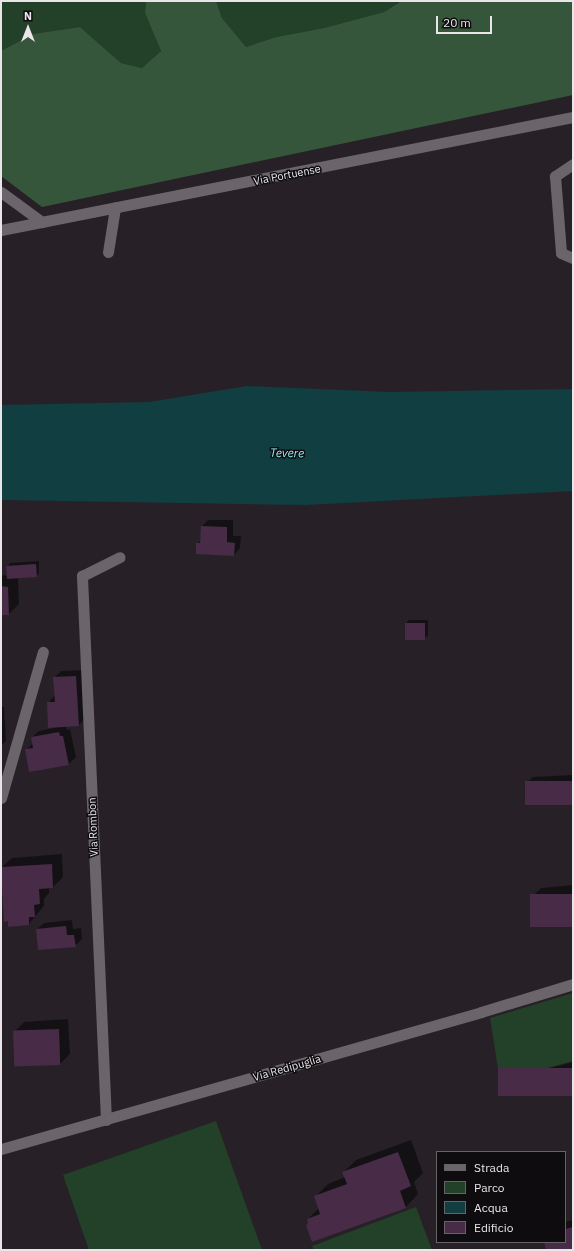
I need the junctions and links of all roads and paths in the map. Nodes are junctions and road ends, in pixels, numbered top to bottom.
1 (573, 117) edge
2 (573, 164) edge
3 (1, 192) edge
4 (115, 208) junction
5 (42, 222) junction
6 (1, 230) edge
7 (108, 252) dead end
8 (573, 258) edge
9 (120, 557) dead end
10 (43, 652) dead end
11 (1, 798) edge
12 (573, 984) edge
13 (106, 1120) junction
14 (1, 1149) edge

1 - 4 street, Via Portuense
2 - 8 street
3 - 5 street
4 - 5 street, Via Portuense
4 - 7 street
5 - 6 street, Via Portuense
9 - 13 street, Via Rombon
10 - 11 street
12 - 13 street, Via Redipuglia
13 - 14 street, Via Redipuglia

